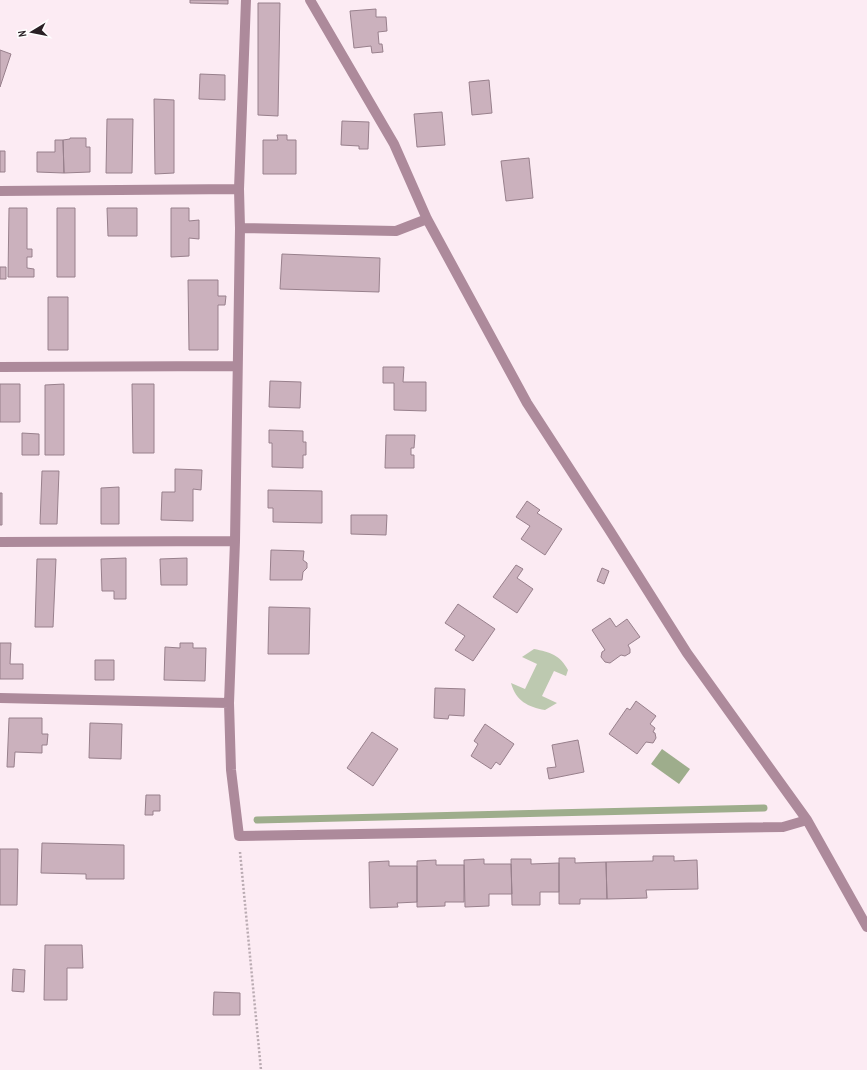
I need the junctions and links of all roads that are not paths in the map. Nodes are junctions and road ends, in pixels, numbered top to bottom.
1 (246, 0) edge
2 (310, 0) edge
3 (239, 189) junction
4 (0, 191) edge
5 (427, 219) junction
6 (240, 228) junction
7 (237, 366) junction
8 (0, 367) edge
9 (235, 541) junction
10 (0, 542) edge
11 (0, 698) edge
12 (229, 703) junction
13 (806, 820) junction
14 (867, 927) edge

1 - 3 street
2 - 5 street
3 - 4 street
3 - 6 street
5 - 6 street
5 - 13 street
6 - 7 street
7 - 8 street
7 - 9 street
9 - 10 street
9 - 12 street
11 - 12 street
12 - 13 street
13 - 14 street

